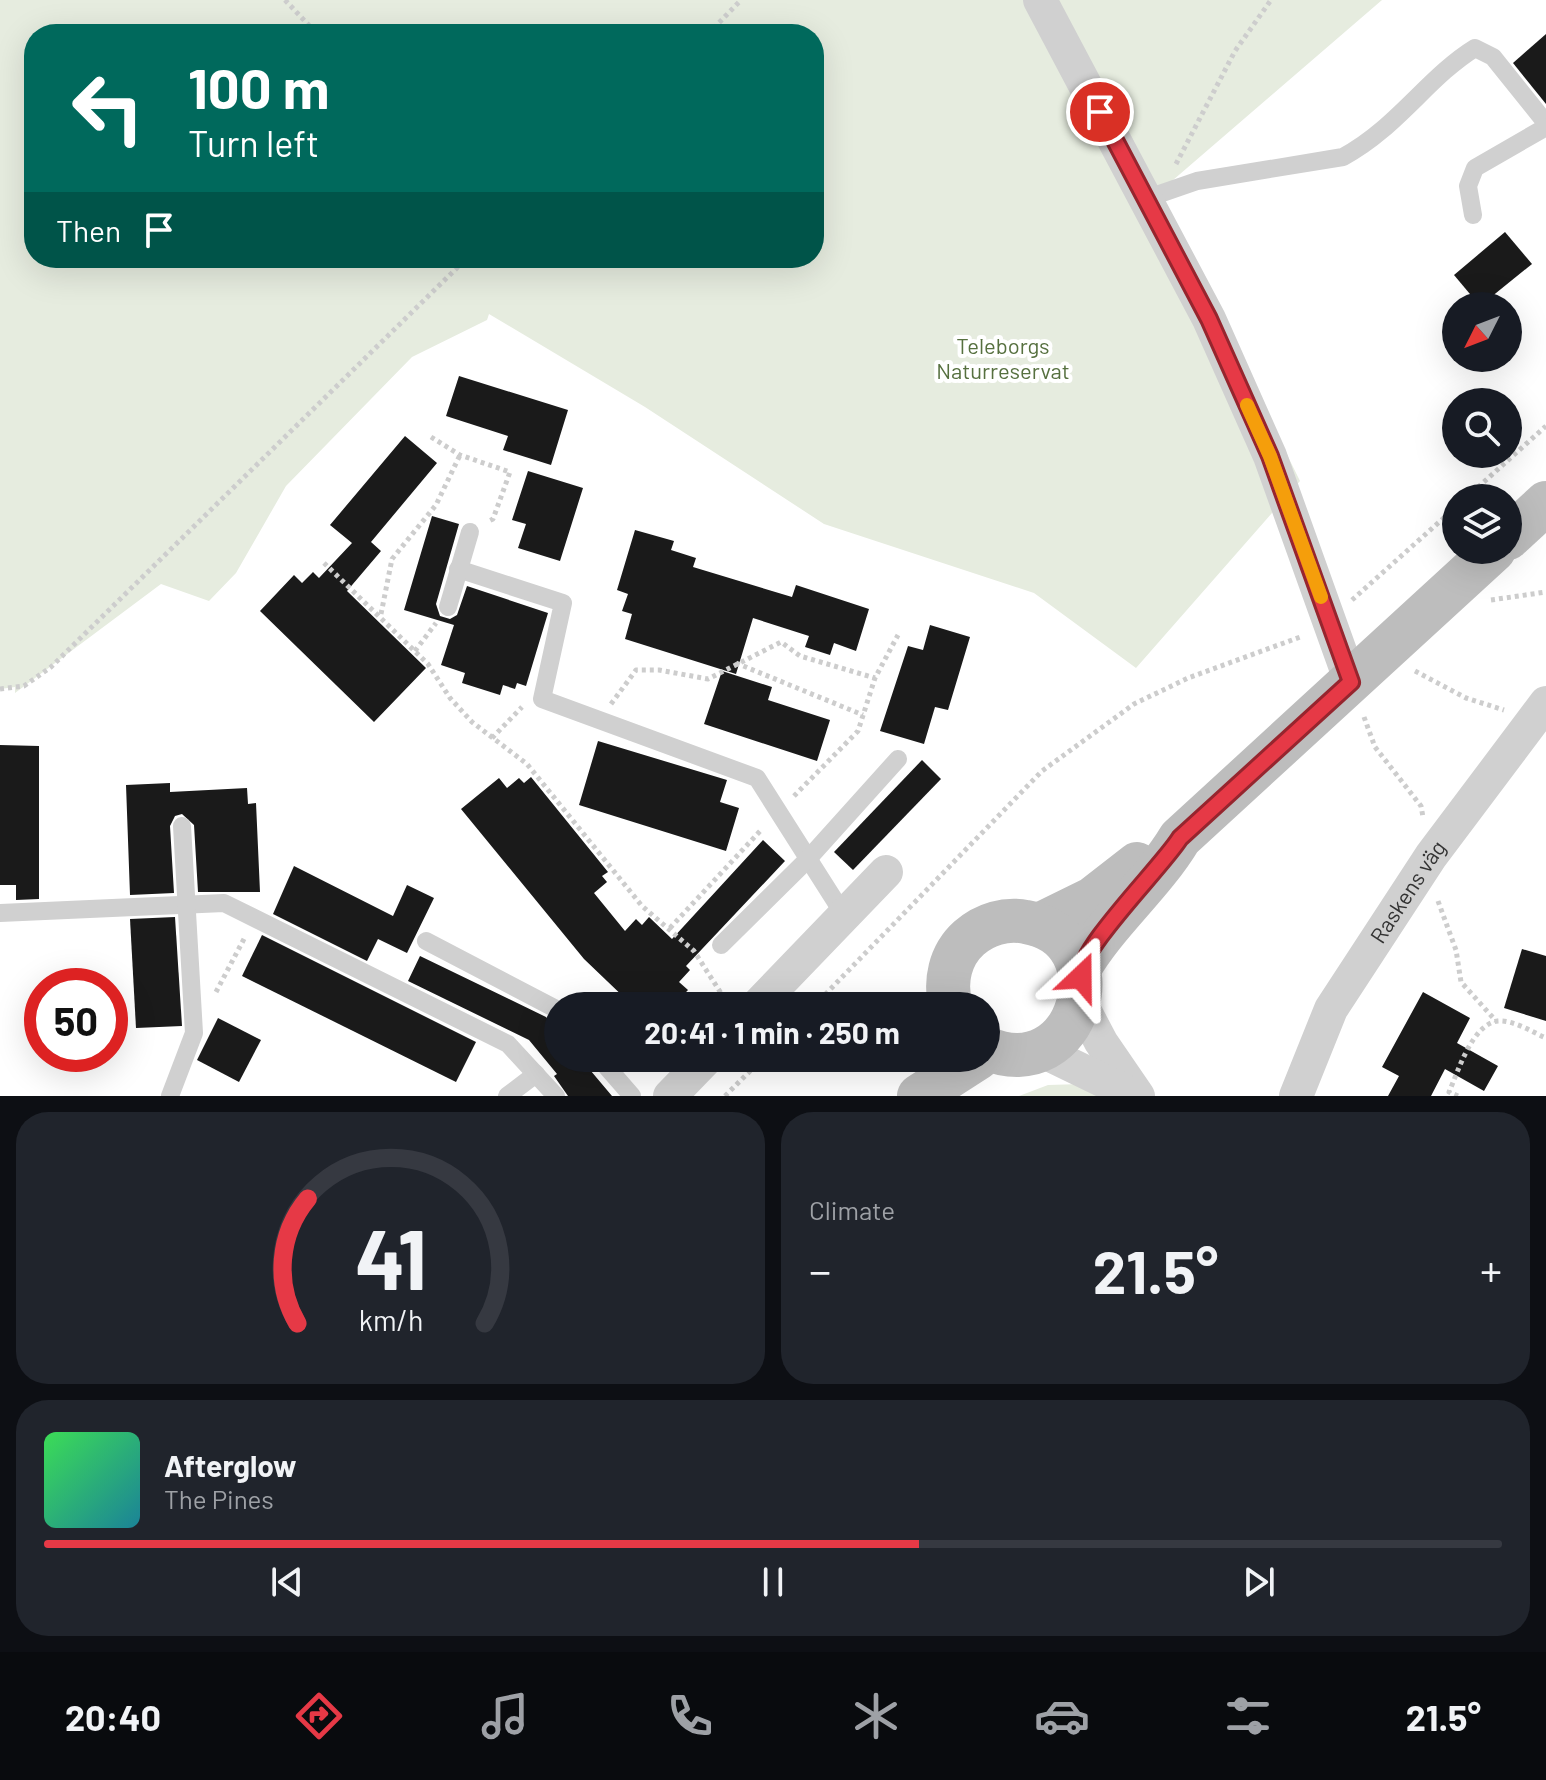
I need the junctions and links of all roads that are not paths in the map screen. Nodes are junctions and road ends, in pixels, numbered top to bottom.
1 (1040, 0) edge
2 (1546, 125) edge
3 (1155, 195) junction
4 (1473, 215) dead end
5 (1546, 503) edge
6 (1522, 525) edge
7 (470, 532) road end
8 (1479, 564) edge
9 (458, 569) junction
10 (448, 607) road end
11 (1366, 668) junction
12 (1539, 711) edge
13 (898, 759) dead end
14 (182, 826) dead end
15 (1180, 838) junction
16 (808, 859) junction
17 (886, 872) dead end
18 (188, 905) junction
19 (0, 913) edge
20 (844, 915) junction
21 (1039, 925) junction
22 (426, 941) dead end
23 (721, 945) dead end
24 (1080, 986) junction
25 (770, 992) edge
26 (948, 992) edge
27 (544, 1003) edge
28 (1040, 1050) junction
29 (1000, 1053) edge
30 (611, 1072) edge
31 (693, 1072) edge
32 (912, 1072) edge
33 (956, 1072) edge
34 (536, 1074) junction
35 (170, 1096) edge
36 (507, 1096) edge
37 (556, 1096) edge
38 (632, 1096) edge
39 (670, 1096) edge
40 (895, 1096) edge
41 (919, 1096) edge
42 (1136, 1096) edge
43 (1296, 1096) edge

1 - 3 street
2 - 3 lane
2 - 4 lane
3 - 11 street
5 - 6 main road
7 - 9 lane
8 - 11 main road
9 - 10 lane
9 - 16 lane
11 - 15 main road
12 - 43 street, Raskens väg
13 - 16 lane
14 - 18 lane
15 - 21 main road
15 - 24 main road
16 - 20 lane
16 - 23 lane
17 - 20 street
18 - 19 lane
18 - 34 lane
18 - 35 lane
20 - 25 street
21 - 24 main road
21 - 26 main road
22 - 27 lane
24 - 28 main road
24 - 42 street
28 - 29 main road
28 - 42 street
30 - 38 lane
31 - 39 street
32 - 40 main road
33 - 41 main road
34 - 36 lane
34 - 37 lane

